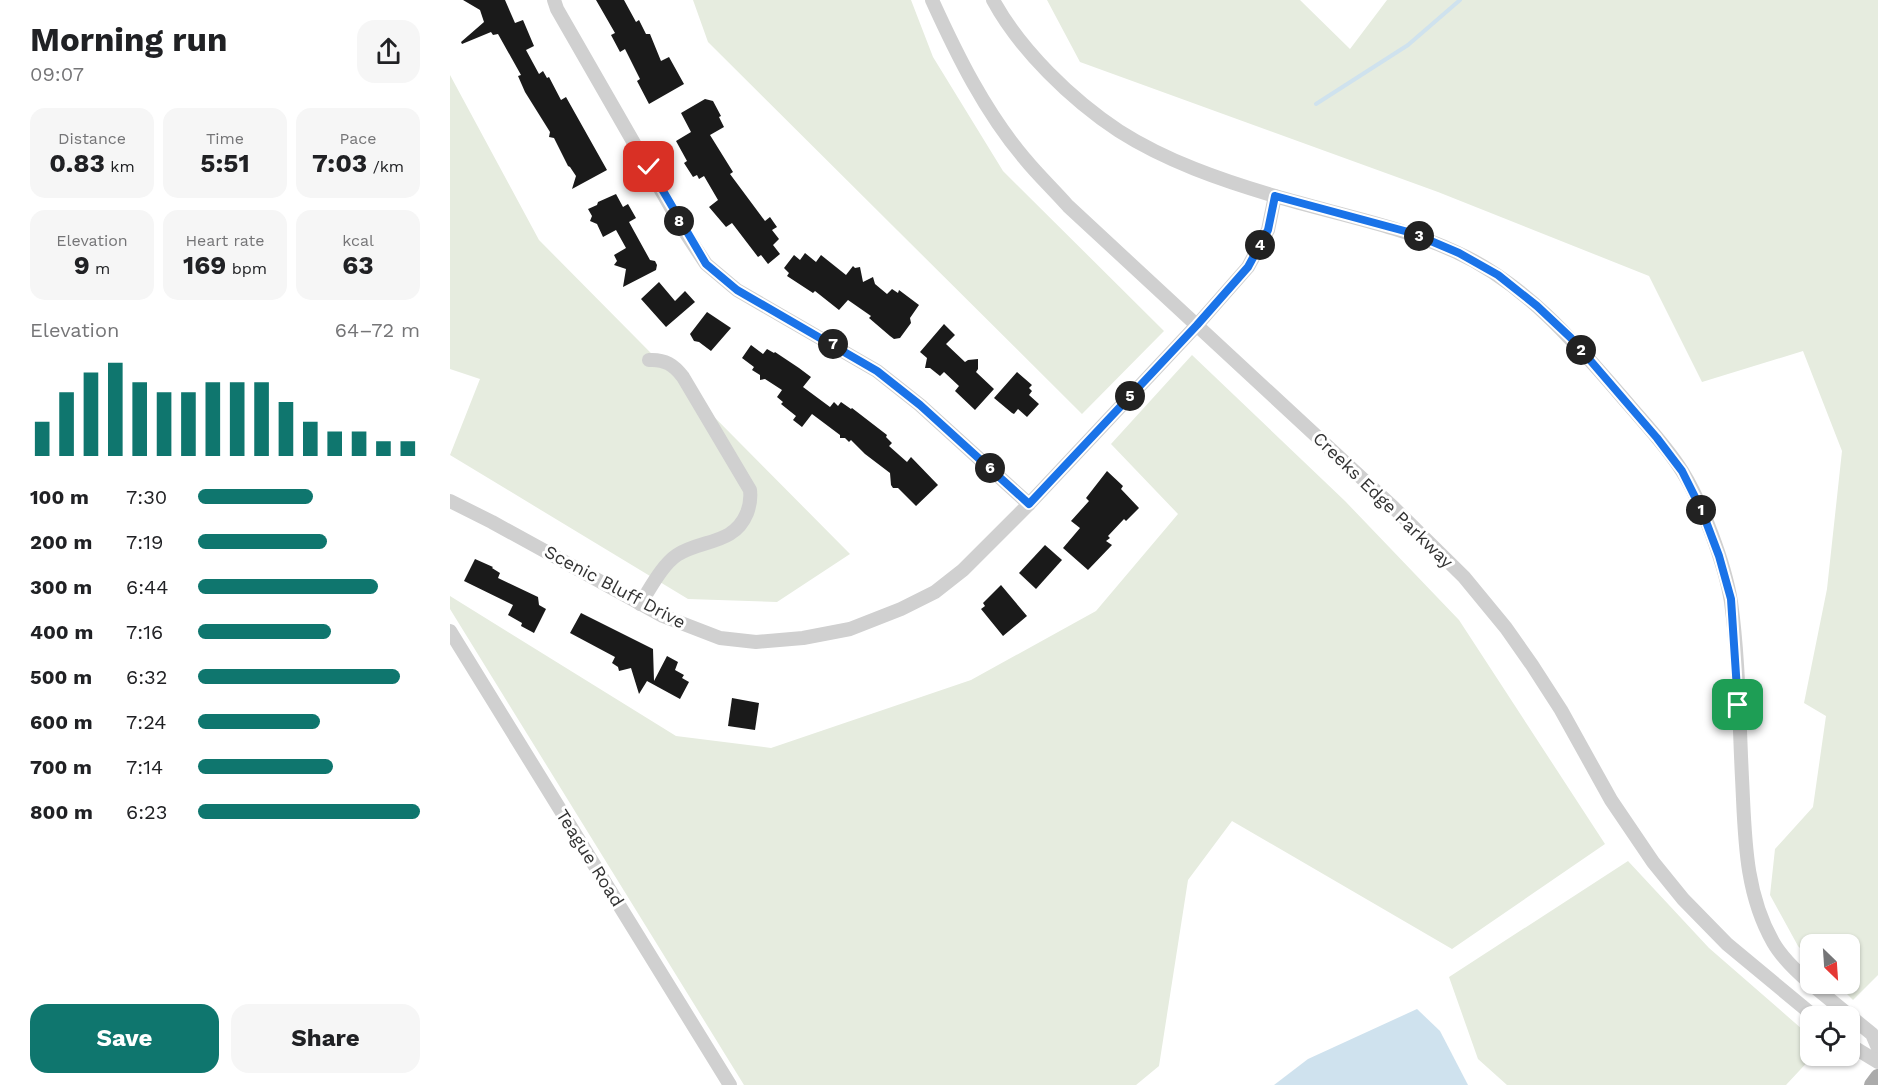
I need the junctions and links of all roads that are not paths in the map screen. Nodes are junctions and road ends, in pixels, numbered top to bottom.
1 (554, 0) edge
2 (932, 0) edge
3 (993, 0) edge
4 (1275, 196) junction
5 (1197, 325) junction
6 (649, 360) dead end
7 (450, 501) edge
8 (1029, 504) junction
9 (640, 604) junction
10 (450, 632) edge
11 (1800, 973) edge
12 (1823, 994) edge
13 (1802, 1006) edge
14 (1878, 1048) edge
15 (1860, 1051) edge
16 (1878, 1062) edge
17 (1878, 1077) edge
18 (730, 1085) edge
19 (1872, 1085) edge

1 - 8 street
2 - 5 street, Creeks Edge Parkway
3 - 4 street
4 - 5 street, Scenic Bluff Drive
4 - 11 street
5 - 8 street, Scenic Bluff Drive
5 - 13 street, Creeks Edge Parkway
6 - 9 street
7 - 9 street, Scenic Bluff Drive
8 - 9 street, Scenic Bluff Drive
10 - 18 street, Teague Road
12 - 14 street
15 - 16 street
17 - 19 main road

